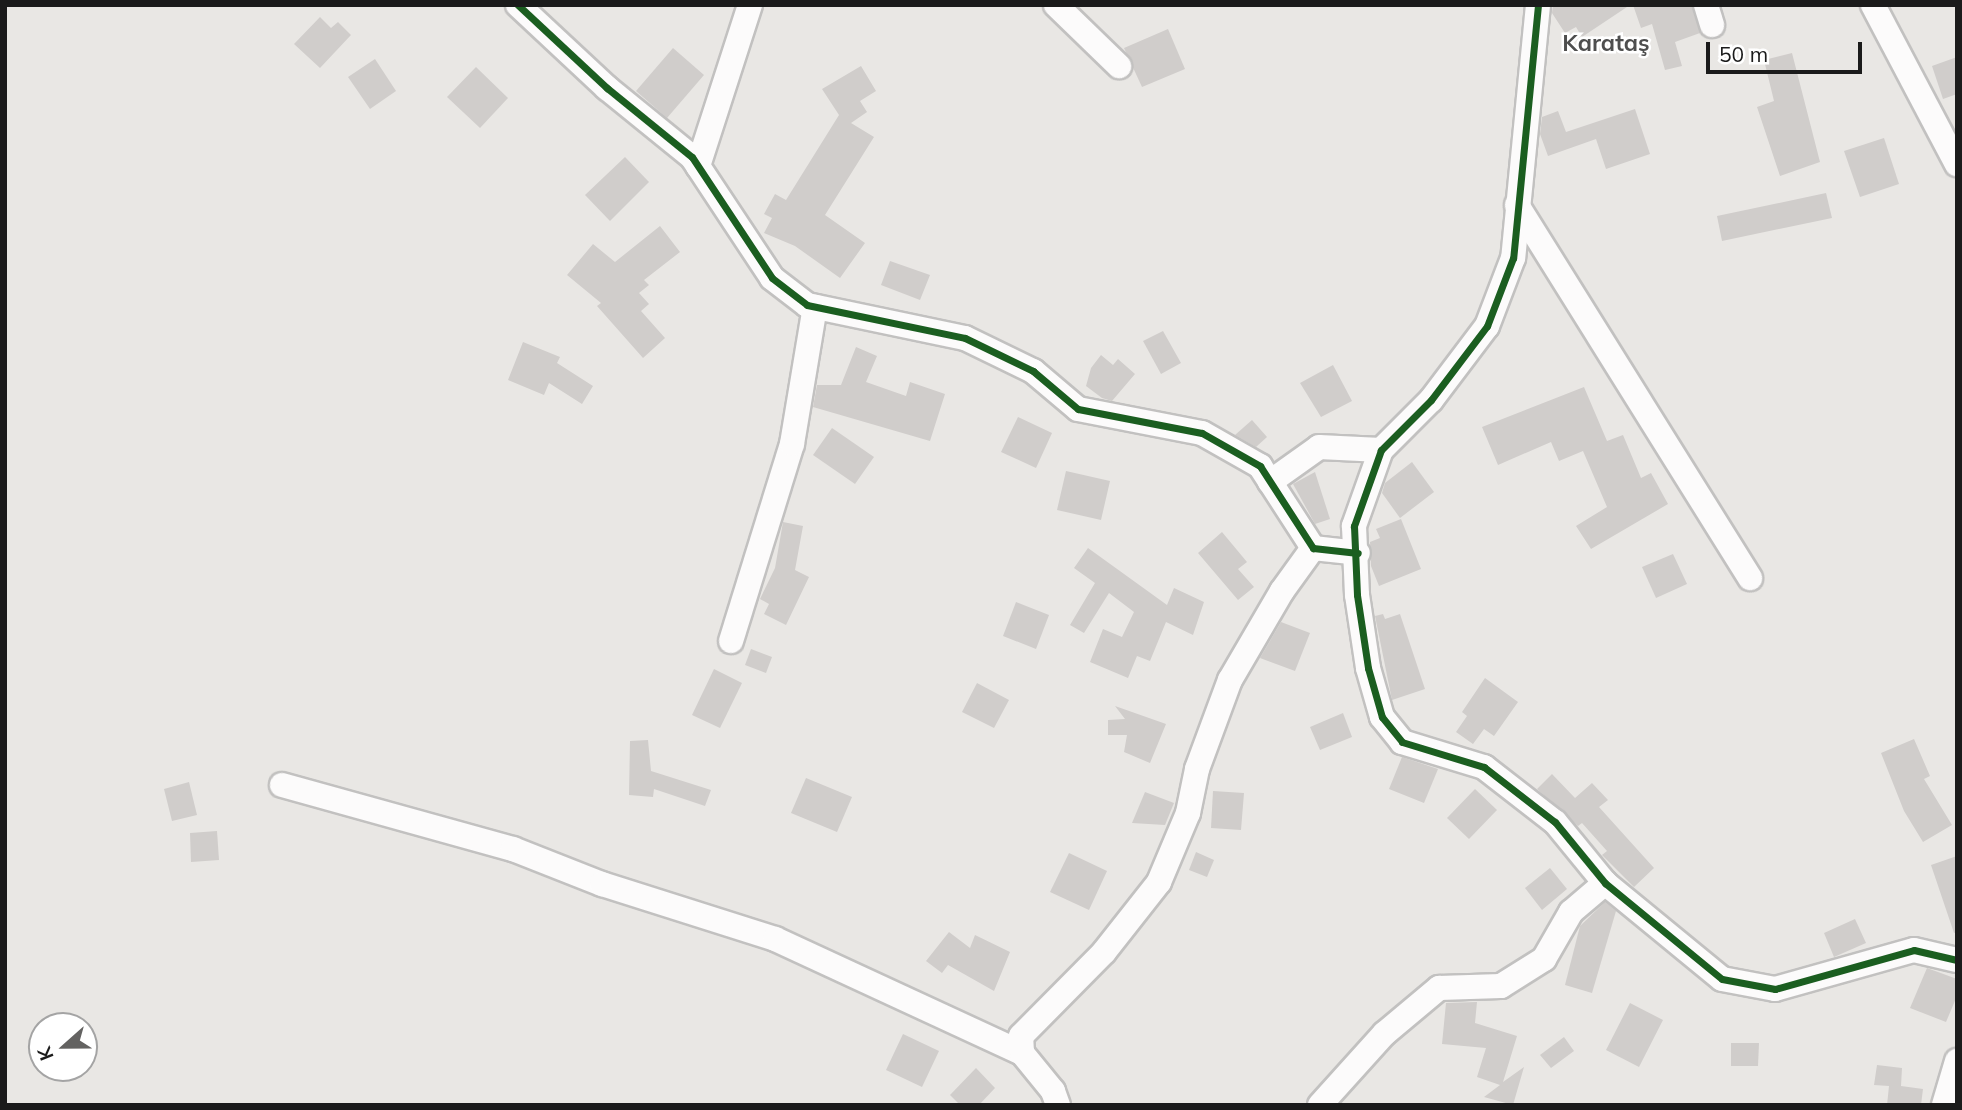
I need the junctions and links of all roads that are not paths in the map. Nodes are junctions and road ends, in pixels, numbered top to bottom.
1 (517, 5) edge
2 (750, 5) edge
3 (1056, 5) edge
4 (1538, 5) edge
5 (1873, 5) edge
6 (1119, 66) dead end
7 (1957, 164) edge
8 (698, 166) junction
9 (1517, 205) junction
10 (814, 307) junction
11 (1381, 450) junction
12 (1270, 482) junction
13 (1313, 548) junction
14 (1358, 552) junction
15 (1750, 578) dead end
16 (732, 641) dead end
17 (282, 785) dead end
18 (1605, 883) junction
19 (1957, 960) edge
20 (1022, 1053) junction
21 (1957, 1061) edge
22 (1058, 1105) edge
23 (1320, 1105) edge
24 (1944, 1105) edge

1 - 8 street
2 - 8 street
3 - 6 street
4 - 9 street
5 - 7 street
8 - 10 street
9 - 11 street
9 - 15 street
10 - 12 street
10 - 16 street
11 - 12 street
11 - 14 street
12 - 13 street
13 - 14 street
13 - 20 street
14 - 18 street
17 - 20 street
18 - 19 street
18 - 23 street
20 - 22 street
21 - 24 street

